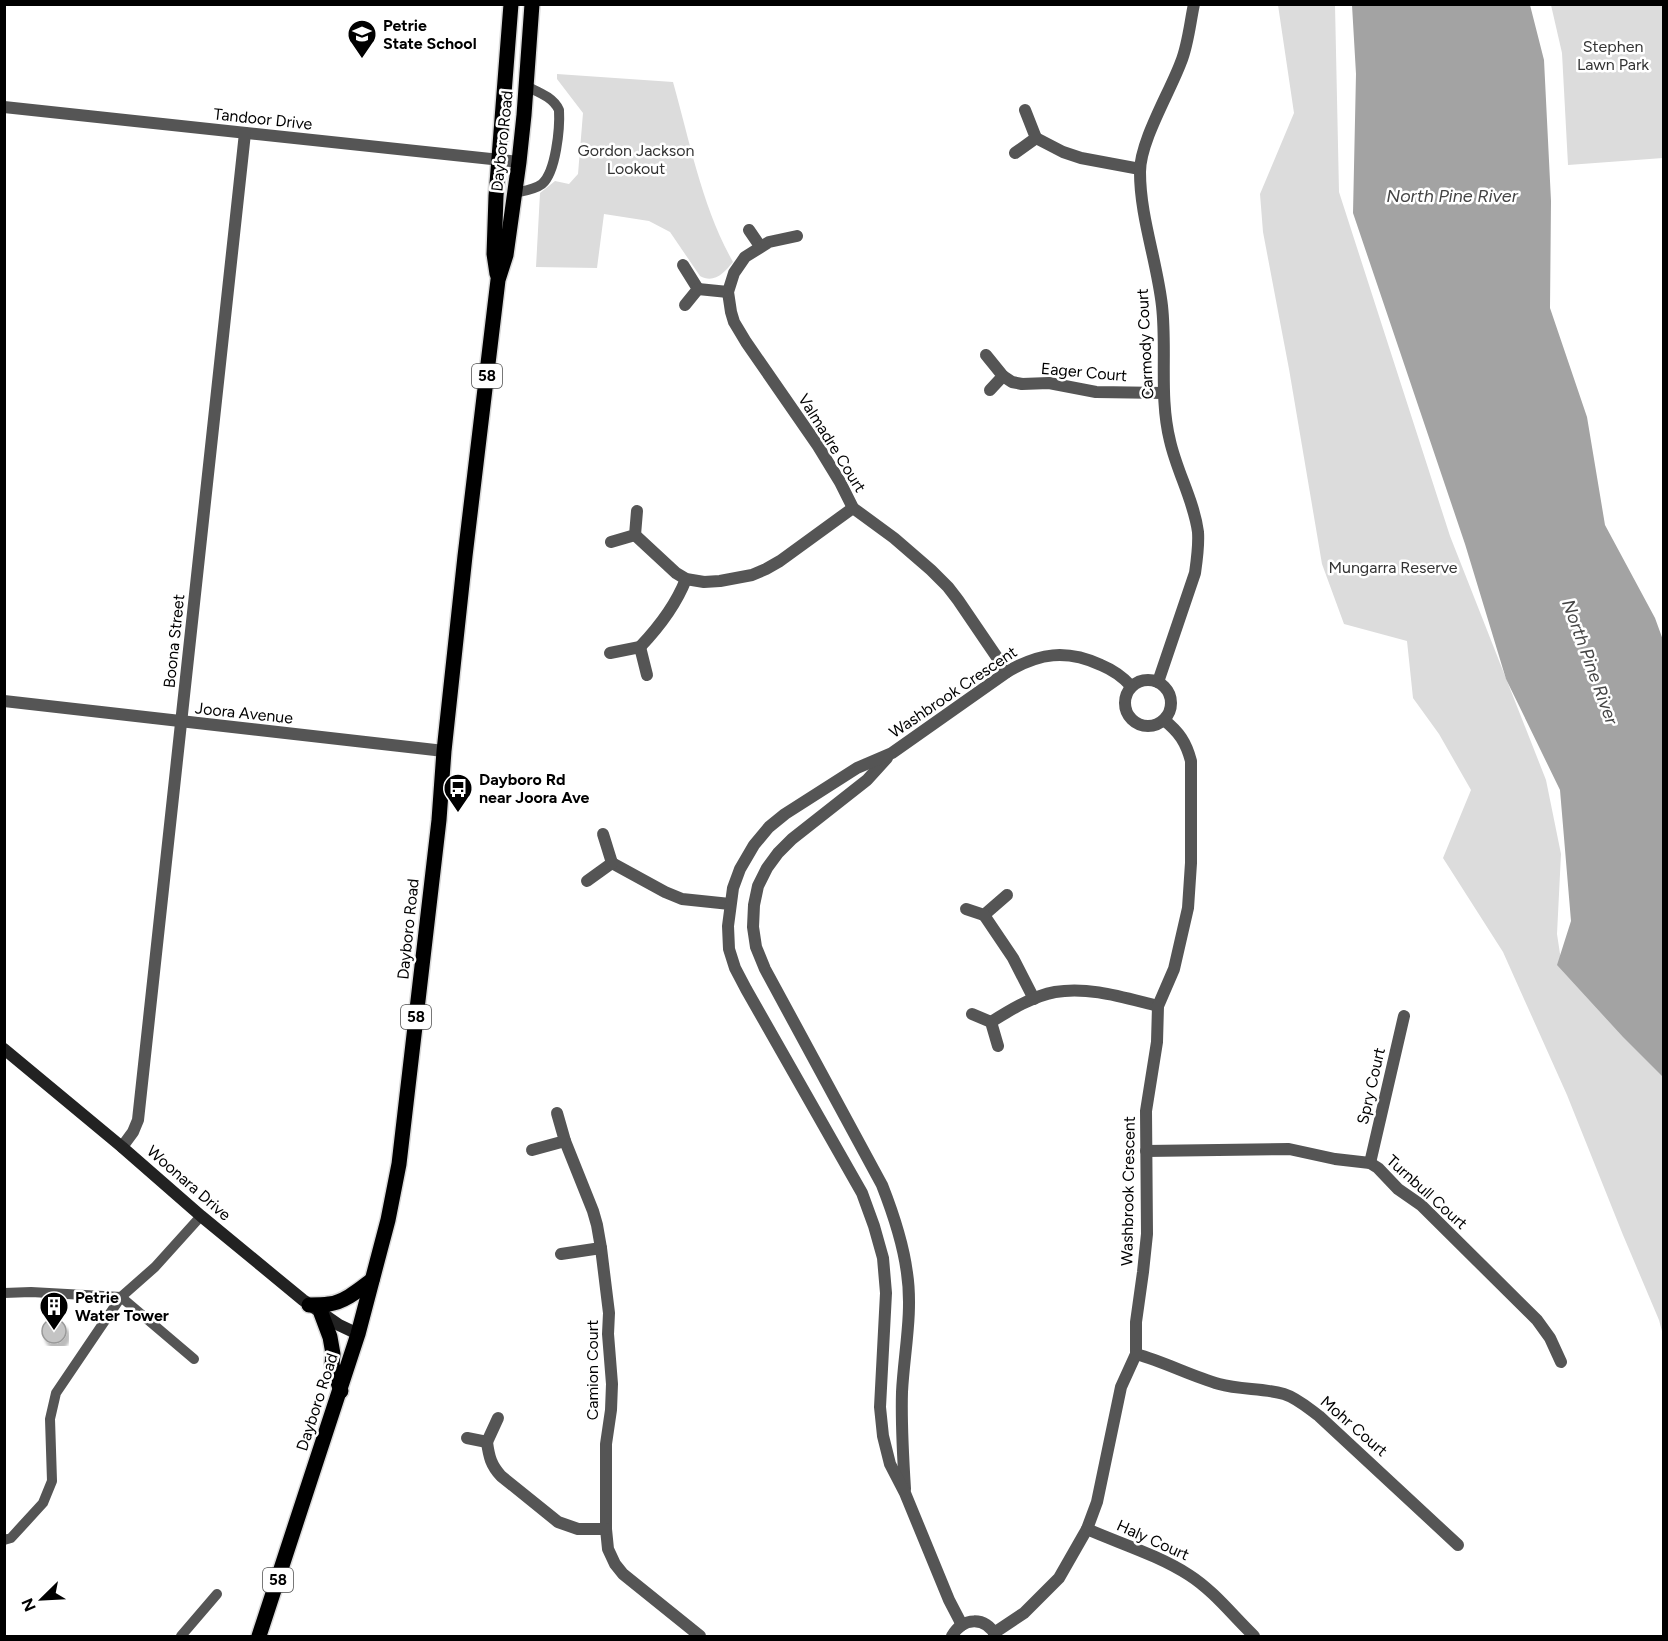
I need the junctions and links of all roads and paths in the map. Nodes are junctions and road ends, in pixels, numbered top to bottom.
1 (511, 4) edge
2 (532, 4) edge
3 (1194, 4) edge
4 (526, 86) junction
5 (4, 107) edge
6 (1025, 110) dead end
7 (245, 133) junction
8 (1036, 138) junction
9 (1015, 153) dead end
10 (500, 160) junction
11 (519, 162) junction
12 (1140, 169) junction
13 (514, 193) junction
14 (749, 230) dead end
15 (797, 236) dead end
16 (760, 246) junction
17 (683, 265) dead end
18 (498, 280) junction
19 (698, 289) junction
20 (728, 292) junction
21 (685, 305) dead end
22 (986, 355) dead end
23 (1003, 376) junction
24 (990, 390) dead end
25 (1164, 393) junction
26 (853, 508) junction
27 (637, 511) dead end
28 (635, 535) junction
29 (611, 542) dead end
30 (686, 579) junction
31 (640, 647) junction
32 (610, 653) dead end
33 (1007, 672) junction
34 (647, 675) dead end
35 (1158, 682) junction
36 (1131, 686) junction
37 (4, 701) edge
38 (1164, 720) junction
39 (182, 722) junction
40 (444, 751) junction
41 (892, 753) junction
42 (603, 834) dead end
43 (612, 863) junction
44 (587, 881) dead end
45 (1007, 895) dead end
46 (730, 904) junction
47 (966, 909) dead end
48 (984, 915) junction
49 (1034, 999) junction
50 (1158, 1006) junction
51 (972, 1014) dead end
52 (1404, 1016) dead end
53 (991, 1022) junction
54 (998, 1046) dead end
55 (4, 1049) edge
56 (557, 1113) dead end
57 (565, 1141) junction
58 (122, 1147) junction
59 (532, 1150) dead end
60 (1146, 1150) junction
61 (1370, 1163) junction
62 (201, 1216) junction
63 (601, 1248) junction
64 (561, 1254) dead end
65 (372, 1280) junction
66 (4, 1293) edge
67 (120, 1298) junction
68 (315, 1309) junction
69 (358, 1334) junction
70 (1136, 1354) junction
71 (194, 1359) dead end
72 (1561, 1362) dead end
73 (341, 1391) junction
74 (498, 1418) dead end
75 (467, 1438) dead end
76 (487, 1442) junction
77 (905, 1493) junction
78 (606, 1529) junction
79 (1087, 1529) junction
80 (4, 1540) edge
81 (1458, 1545) dead end
82 (217, 1594) dead end
83 (962, 1625) junction
84 (995, 1635) edge
85 (181, 1636) edge
86 (259, 1636) edge
87 (700, 1636) edge
88 (952, 1636) edge
89 (1254, 1636) edge

1 - 10 main road, Dayboro Road / 58
2 - 4 main road, Dayboro Road / 58
3 - 12 street, Carmody Court
4 - 11 main road, Dayboro Road / 58
4 - 13 lane
5 - 7 street, Tandoor Drive
6 - 8 street
7 - 10 street, Tandoor Drive
7 - 39 street, Boona Street
8 - 9 street
8 - 12 street
10 - 11 street, Tandoor Drive
10 - 18 main road, Dayboro Road / 58
11 - 13 main road, Dayboro Road / 58
12 - 25 street, Carmody Court
13 - 18 main road, Dayboro Road / 58
14 - 16 street
15 - 16 street
16 - 20 street
17 - 19 street
18 - 40 main road, Dayboro Road / 58
19 - 20 street
19 - 21 street
20 - 26 street, Valmadre Court
22 - 23 street
23 - 24 street
23 - 25 street, Eager Court
25 - 35 street, Carmody Court
26 - 30 street
26 - 33 street, Valmadre Court
27 - 28 street
28 - 29 street
28 - 30 street
30 - 31 street
31 - 32 street
31 - 34 street
33 - 36 street, Washbrook Crescent
33 - 41 street, Washbrook Crescent
35 - 36 street
35 - 38 street
36 - 38 street
37 - 39 street, Joora Avenue
38 - 50 street, Washbrook Crescent
39 - 40 street, Joora Avenue
39 - 58 street, Boona Street
40 - 65 main road, Dayboro Road / 58
41 - 46 street, Washbrook Crescent
41 - 77 street, Washbrook Crescent
42 - 43 street
43 - 44 street
43 - 46 street
45 - 48 street
46 - 77 street, Washbrook Crescent
47 - 48 street
48 - 49 street
49 - 50 street
49 - 53 street
50 - 60 street, Washbrook Crescent
51 - 53 street
52 - 61 street, Spry Court
53 - 54 street
55 - 58 street, Woonara Drive
56 - 57 street, Camion Court
57 - 59 street
57 - 63 street, Camion Court
58 - 62 street, Woonara Drive
60 - 61 street, Turnbull Court
60 - 70 street, Washbrook Crescent
61 - 72 street, Turnbull Court
62 - 67 lane
62 - 68 street, Woonara Drive
63 - 64 street
63 - 78 street, Camion Court
65 - 68 main road
65 - 69 main road, Dayboro Road / 58
66 - 67 lane
67 - 71 lane
67 - 80 lane
68 - 69 street, Woonara Drive
68 - 73 main road
69 - 73 main road, Dayboro Road / 58
70 - 79 street, Washbrook Crescent
70 - 81 street, Mohr Court
73 - 86 main road, Dayboro Road / 58
74 - 76 street
75 - 76 street
76 - 78 street
77 - 83 street, Washbrook Crescent
78 - 87 street, Camion Court
79 - 84 street, Washbrook Crescent
79 - 89 street, Haly Court
82 - 85 lane
83 - 84 street
83 - 88 street

